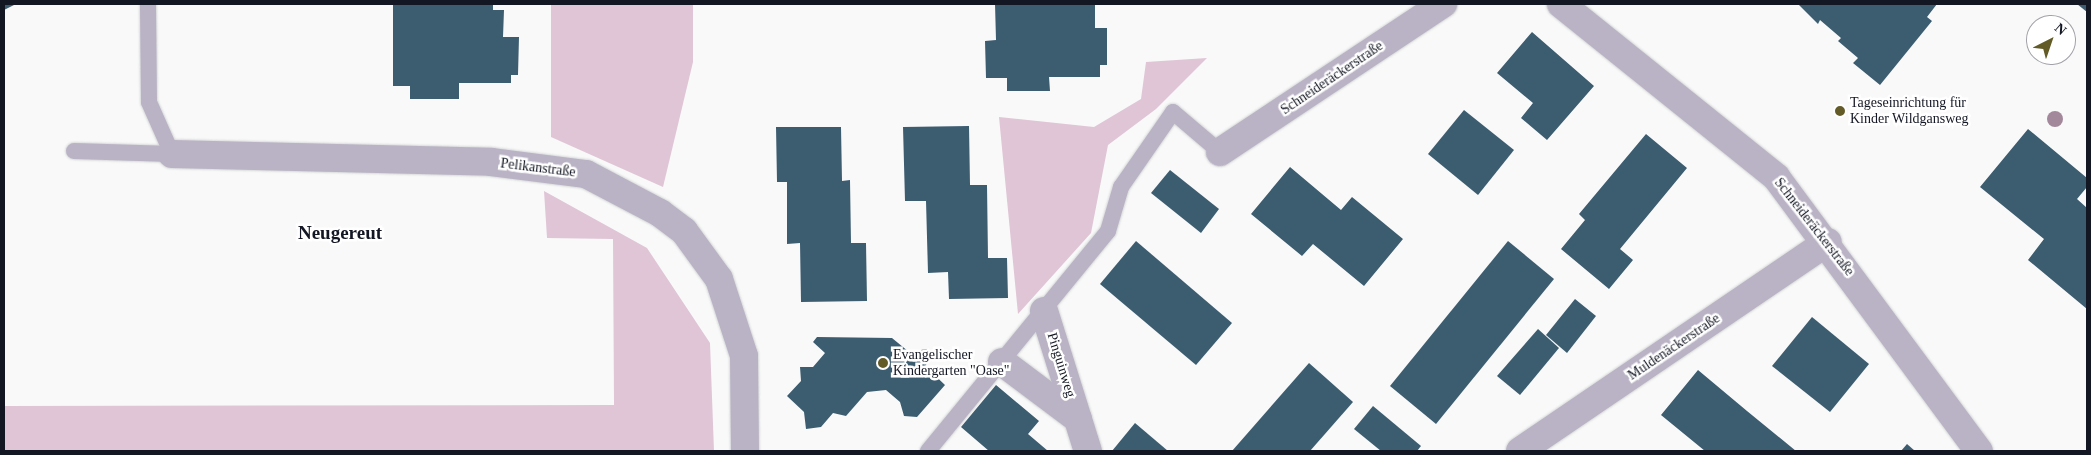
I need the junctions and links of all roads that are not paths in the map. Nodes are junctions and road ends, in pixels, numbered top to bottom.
1 (148, 4) edge
2 (1444, 4) edge
3 (1561, 4) edge
4 (74, 151) dead end
5 (1220, 152) joint
6 (172, 154) junction
7 (1828, 242) junction
8 (1044, 311) junction
9 (1002, 362) junction
10 (1078, 419) junction
11 (745, 451) edge
12 (928, 451) edge
13 (1088, 451) edge
14 (1520, 451) edge
15 (1979, 451) edge

1 - 6 lane
2 - 5 street, Schneideräckerstraße
3 - 7 street, Schneideräckerstraße
4 - 6 lane
5 - 8 lane
6 - 11 street, Pelikanstraße
7 - 14 street, Muldenäckerstraße
7 - 15 street, Schneideräckerstraße
8 - 9 lane
8 - 10 street, Pinguinweg
9 - 10 street, Pinguinweg
9 - 12 lane
10 - 13 street, Pinguinweg

